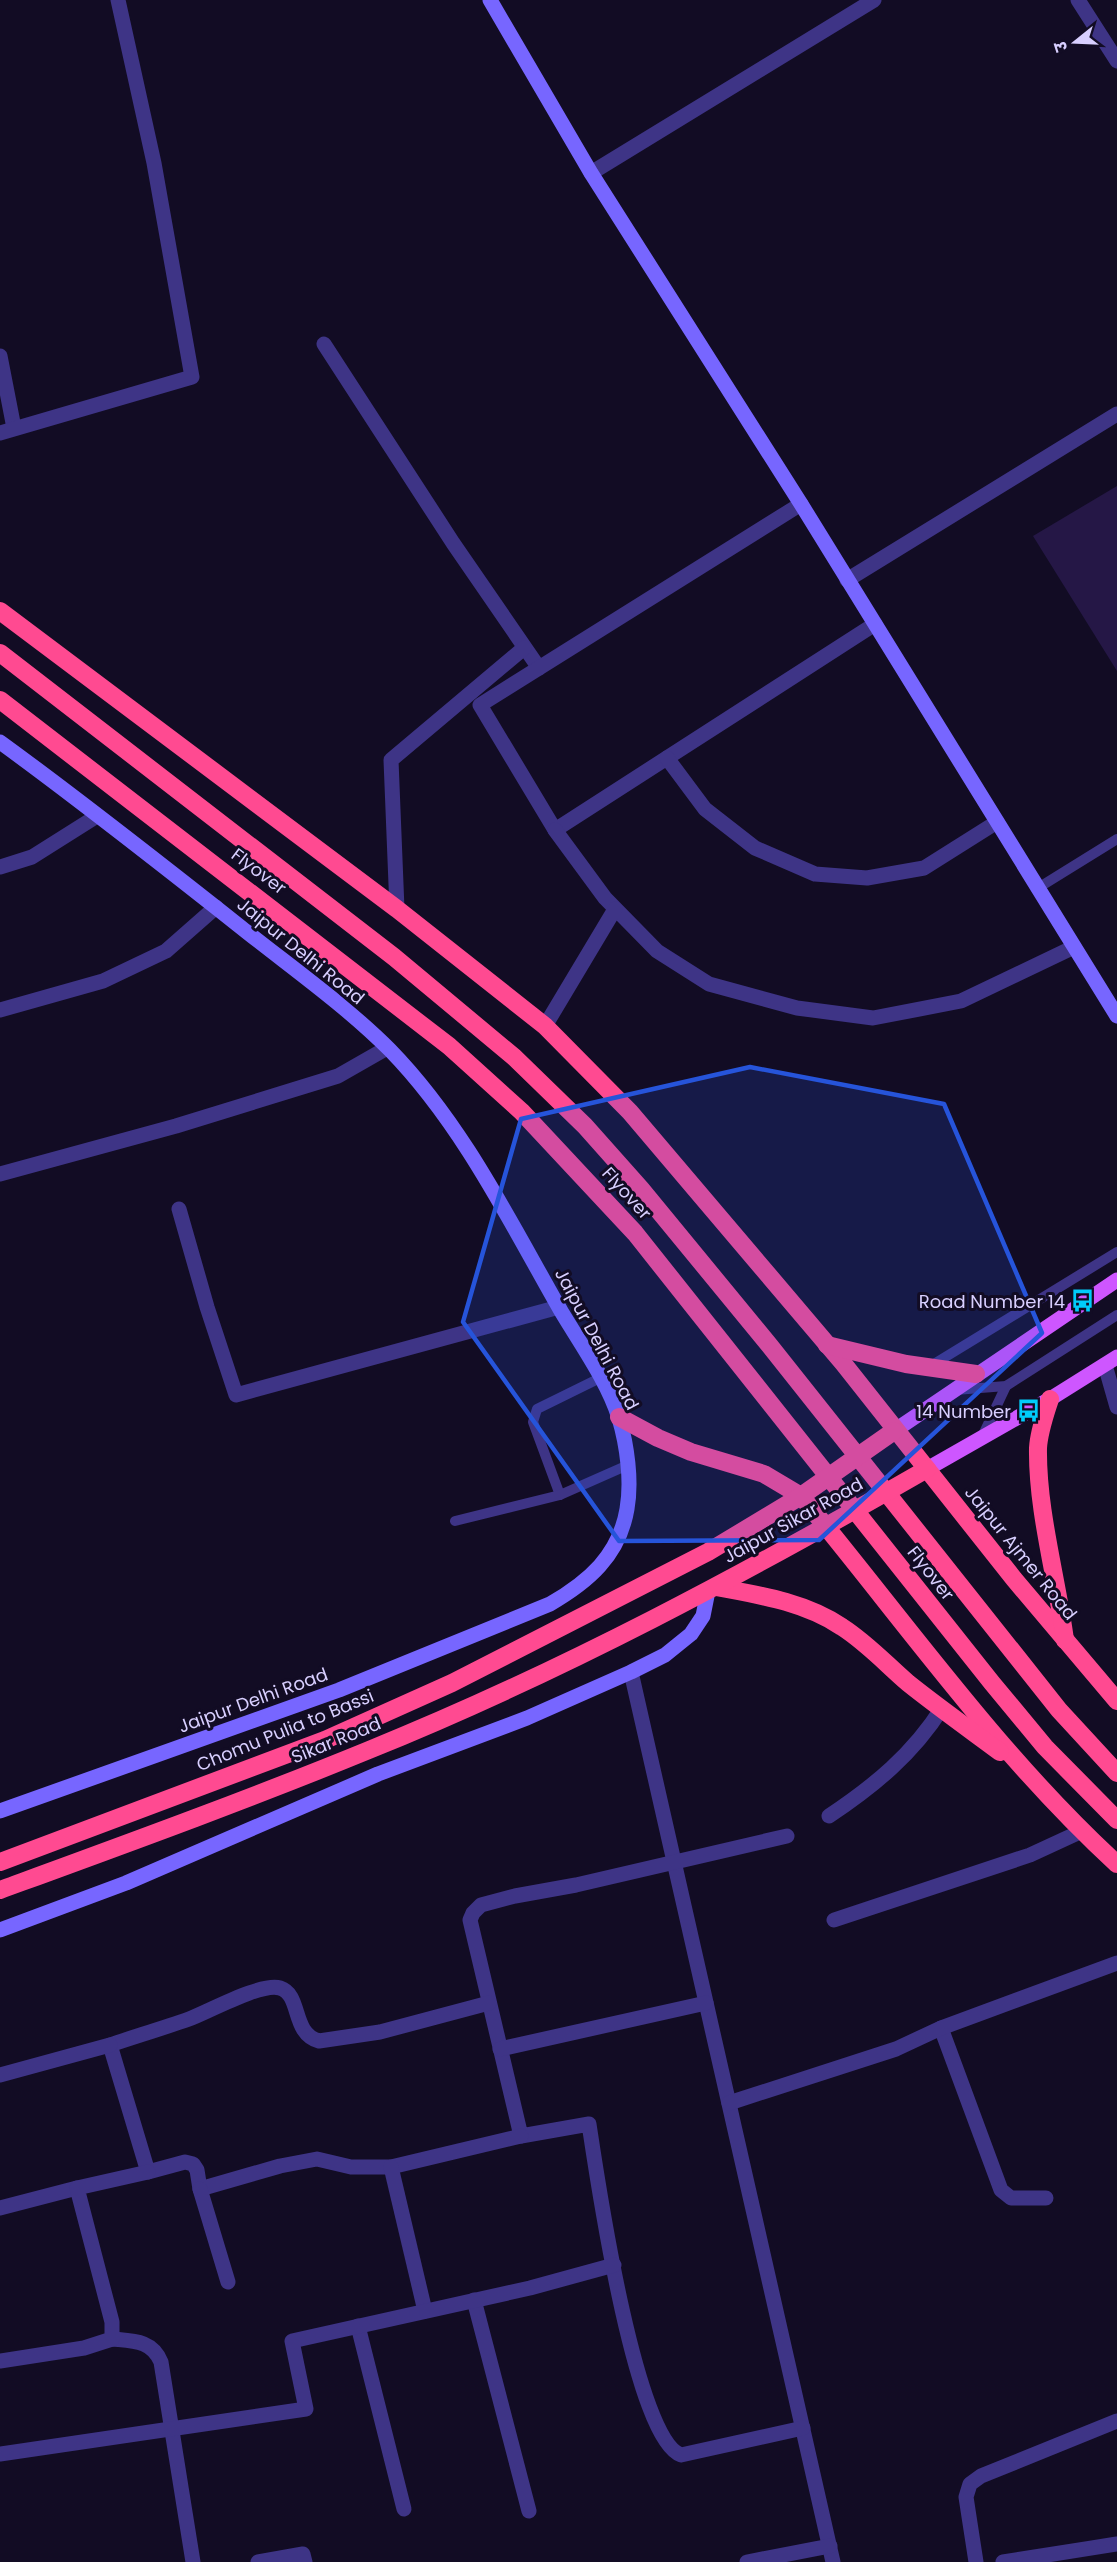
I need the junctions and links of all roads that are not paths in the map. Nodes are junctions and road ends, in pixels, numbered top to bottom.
1 (118, 0) edge
2 (490, 0) edge
3 (874, 0) edge
4 (1078, 0) edge
5 (1117, 61) edge
6 (591, 173) junction
7 (324, 344) dead end
8 (0, 356) edge
9 (1117, 414) edge
10 (7, 430) edge
11 (801, 504) junction
12 (847, 580) junction
13 (0, 611) edge
14 (875, 624) junction
15 (524, 648) junction
16 (0, 653) edge
17 (539, 668) junction
18 (0, 700) edge
19 (0, 741) edge
20 (667, 758) junction
21 (97, 816) junction
22 (997, 822) junction
23 (555, 831) junction
24 (1117, 839) edge
25 (0, 867) edge
26 (1038, 888) junction
27 (216, 907) junction
28 (397, 909) junction
29 (615, 909) junction
30 (1074, 947) junction
31 (0, 1010) edge
32 (1117, 1016) edge
33 (544, 1026) junction
34 (387, 1048) junction
35 (0, 1174) edge
36 (179, 1209) dead end
37 (1117, 1252) edge
38 (1117, 1280) edge
39 (559, 1307) junction
40 (1117, 1315) edge
41 (827, 1345) junction
42 (1111, 1361) edge
43 (929, 1367) junction
44 (976, 1374) junction
45 (600, 1378) junction
46 (1006, 1386) junction
47 (952, 1390) junction
48 (1050, 1399) junction
49 (1117, 1407) edge
50 (619, 1417) junction
51 (894, 1431) junction
52 (981, 1438) junction
53 (628, 1465) junction
54 (927, 1469) junction
55 (560, 1495) junction
56 (801, 1496) junction
57 (455, 1521) dead end
58 (826, 1527) junction
59 (712, 1589) junction
60 (679, 1606) joint
61 (1065, 1641) junction
62 (631, 1672) junction
63 (1117, 1701) edge
64 (942, 1708) junction
65 (1023, 1769) junction
66 (1117, 1773) edge
67 (0, 1811) edge
68 (829, 1816) dead end
69 (1117, 1820) edge
70 (1082, 1831) junction
71 (787, 1836) dead end
72 (674, 1861) junction
73 (0, 1862) edge
74 (1117, 1864) edge
75 (0, 1890) edge
76 (834, 1920) dead end
77 (0, 1930) edge
78 (1117, 1963) edge
79 (706, 2002) junction
80 (489, 2003) junction
81 (941, 2028) junction
82 (110, 2045) junction
83 (500, 2049) junction
84 (0, 2075) edge
85 (729, 2103) junction
86 (521, 2136) junction
87 (391, 2168) junction
88 (148, 2172) junction
89 (77, 2188) junction
90 (200, 2188) junction
91 (1046, 2198) dead end
92 (0, 2208) edge
93 (614, 2265) junction
94 (228, 2282) dead end
95 (474, 2300) junction
96 (426, 2311) junction
97 (358, 2326) junction
98 (112, 2339) junction
99 (0, 2361) edge
100 (1117, 2421) edge
101 (803, 2428) junction
102 (171, 2430) junction
103 (0, 2454) edge
104 (404, 2509) dead end
105 (529, 2511) dead end
106 (1117, 2544) edge
107 (830, 2546) junction
108 (193, 2562) edge
109 (258, 2562) edge
110 (304, 2562) edge
111 (747, 2562) edge
112 (833, 2562) edge
113 (976, 2562) edge
114 (1003, 2562) edge

1 - 10 street
2 - 6 main road
3 - 6 street
4 - 5 street
6 - 11 main road
7 - 15 street
8 - 10 street
9 - 12 street
11 - 12 main road
11 - 17 street
12 - 14 main road
13 - 28 highway, Jaipur Ajmer Road
14 - 20 street
14 - 22 main road
15 - 17 street
15 - 28 street
16 - 66 highway, Flyover
17 - 23 street
18 - 69 highway, Flyover
19 - 21 main road, Jaipur Delhi Road
20 - 22 street
20 - 23 street
21 - 25 street
21 - 27 main road, Jaipur Delhi Road
22 - 26 main road
23 - 29 street
24 - 26 lane
26 - 30 main road
27 - 31 street
27 - 34 main road, Jaipur Delhi Road
28 - 33 highway, Jaipur Ajmer Road
29 - 30 street
29 - 33 street
30 - 32 main road
33 - 41 highway, Jaipur Ajmer Road
34 - 35 street
34 - 39 main road, Jaipur Delhi Road
36 - 39 street
37 - 43 lane
38 - 44 main road
39 - 45 main road, Jaipur Delhi Road
40 - 46 lane
41 - 43 highway
41 - 51 highway, Jaipur Ajmer Road
42 - 48 main road
42 - 49 street
43 - 44 highway
44 - 47 main road
45 - 50 main road, Jaipur Delhi Road
45 - 55 lane
46 - 47 lane
46 - 52 lane
47 - 51 main road
48 - 52 main road
48 - 61 highway
50 - 53 main road, Jaipur Delhi Road
50 - 56 highway
51 - 54 highway, Jaipur Ajmer Road
51 - 56 highway, Chomu Pulia to Bassi
52 - 54 main road
53 - 55 lane
53 - 67 main road, Jaipur Delhi Road
54 - 58 highway, Jaipur Sikar Road
54 - 61 highway, Jaipur Ajmer Road
55 - 57 lane
56 - 58 highway
56 - 73 highway, Chomu Pulia to Bassi
58 - 59 highway, Jaipur Sikar Road
58 - 65 highway
59 - 60 highway, Jaipur Sikar Road
59 - 62 main road
59 - 64 highway
60 - 75 highway, Sikar Road
61 - 63 highway, Jaipur Ajmer Road
62 - 72 street
62 - 77 main road
64 - 65 highway
64 - 68 street
65 - 70 highway
70 - 74 highway
70 - 76 street
71 - 72 street
72 - 79 street
72 - 80 street
78 - 81 street
79 - 83 street
79 - 85 street
80 - 82 street
80 - 83 street
81 - 85 street
81 - 91 street
82 - 84 street
82 - 88 street
83 - 86 street
85 - 101 street
86 - 87 street
86 - 93 street
87 - 90 street
87 - 96 street
88 - 89 street
88 - 90 street
89 - 92 street
89 - 98 street
90 - 94 street
93 - 95 street
93 - 101 street
95 - 96 street
95 - 105 street
96 - 97 street
97 - 102 street
97 - 104 street
98 - 99 street
98 - 102 street
100 - 113 street
101 - 107 street
102 - 103 street
102 - 108 street
106 - 114 street
107 - 111 street
107 - 112 street
109 - 110 street

